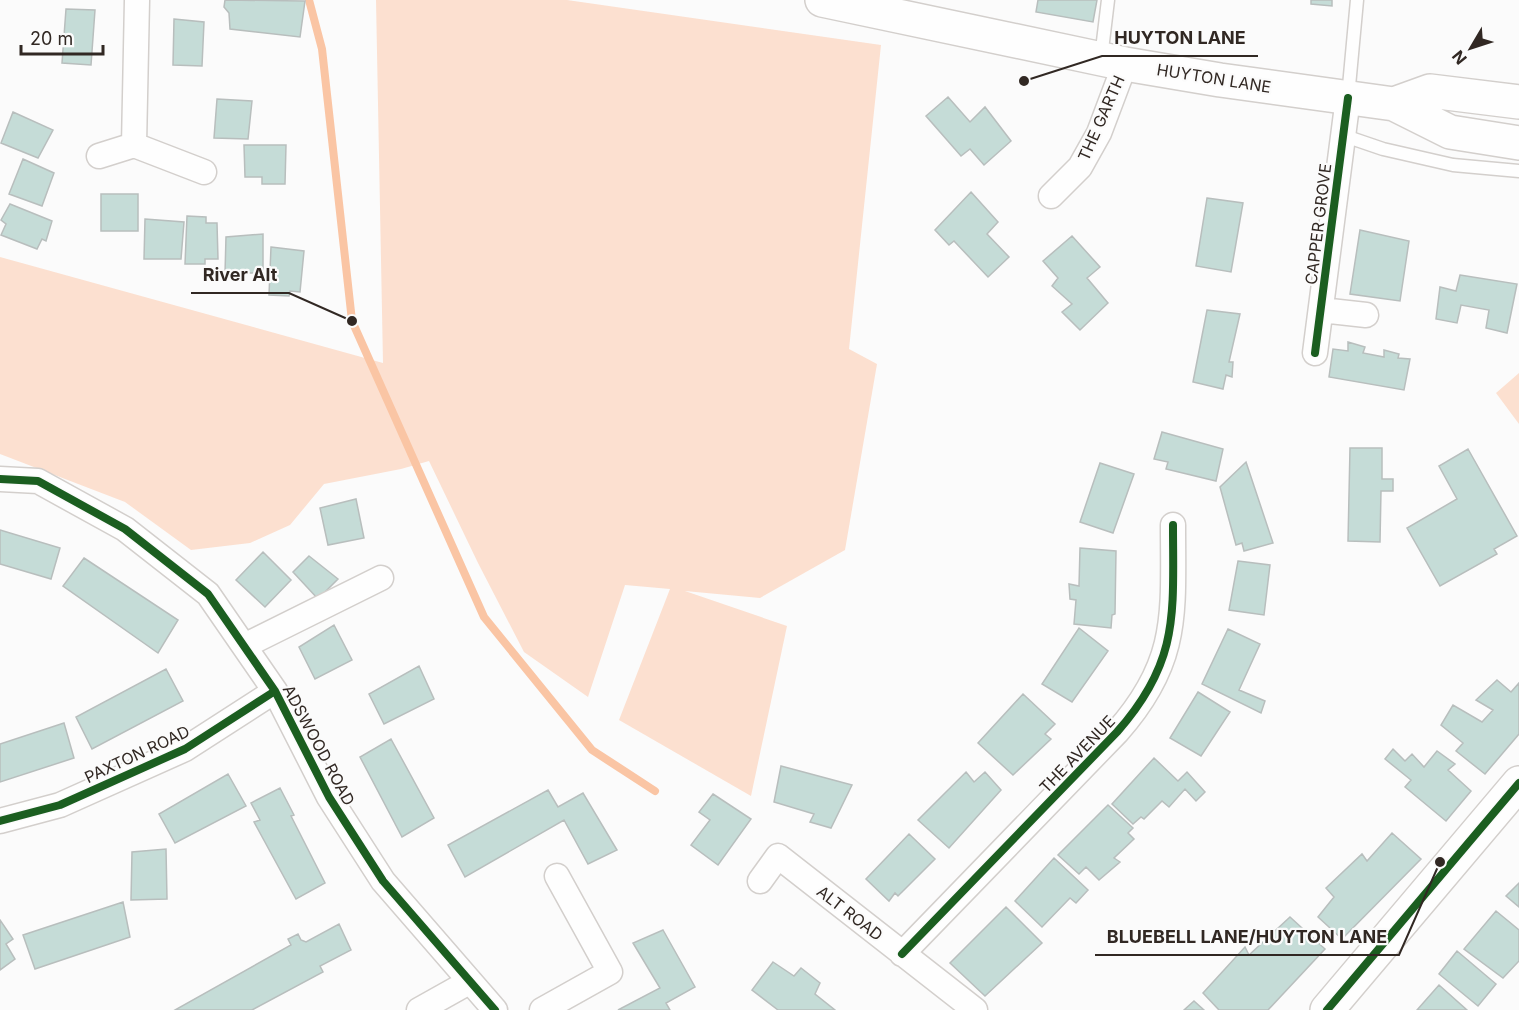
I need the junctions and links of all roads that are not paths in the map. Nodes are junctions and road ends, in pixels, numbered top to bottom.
1 (137, 0) edge
2 (823, 0) edge
3 (1108, 0) edge
4 (1357, 0) edge
5 (1113, 62) junction
6 (1348, 98) junction
7 (1519, 102) edge
8 (1394, 104) junction
9 (1342, 135) junction
10 (1519, 143) edge
11 (134, 145) junction
12 (99, 156) dead end
13 (1519, 171) edge
14 (204, 172) dead end
15 (1051, 196) dead end
16 (1321, 310) junction
17 (1366, 315) dead end
18 (1315, 353) dead end
19 (0, 479) edge
20 (1173, 525) dead end
21 (381, 578) dead end
22 (244, 646) junction
23 (275, 691) junction
24 (1519, 783) edge
25 (0, 821) edge
26 (557, 876) dead end
27 (760, 881) dead end
28 (902, 954) junction
29 (469, 982) junction
30 (419, 1010) edge
31 (495, 1010) edge
32 (542, 1010) edge
33 (975, 1010) edge
34 (1327, 1010) edge

1 - 11 street
2 - 5 main road, HUYTON LANE
3 - 5 lane
4 - 6 lane
5 - 6 main road, HUYTON LANE
5 - 15 street, THE GARTH
6 - 8 main road, HUYTON LANE
6 - 9 street, CAPPER GROVE
7 - 8 main road
8 - 10 main road
9 - 13 lane
9 - 16 street, CAPPER GROVE
11 - 12 street
11 - 14 street
16 - 17 street, CAPPER GROVE
16 - 18 street, CAPPER GROVE
19 - 22 street, ADSWOOD ROAD
20 - 28 street, THE AVENUE
21 - 22 street
22 - 23 street, ADSWOOD ROAD
23 - 25 street, PAXTON ROAD
23 - 29 street, ADSWOOD ROAD
24 - 34 main road
26 - 32 street
27 - 28 street, ALT ROAD
28 - 33 street, ALT ROAD
29 - 30 street
29 - 31 street, ADSWOOD ROAD

